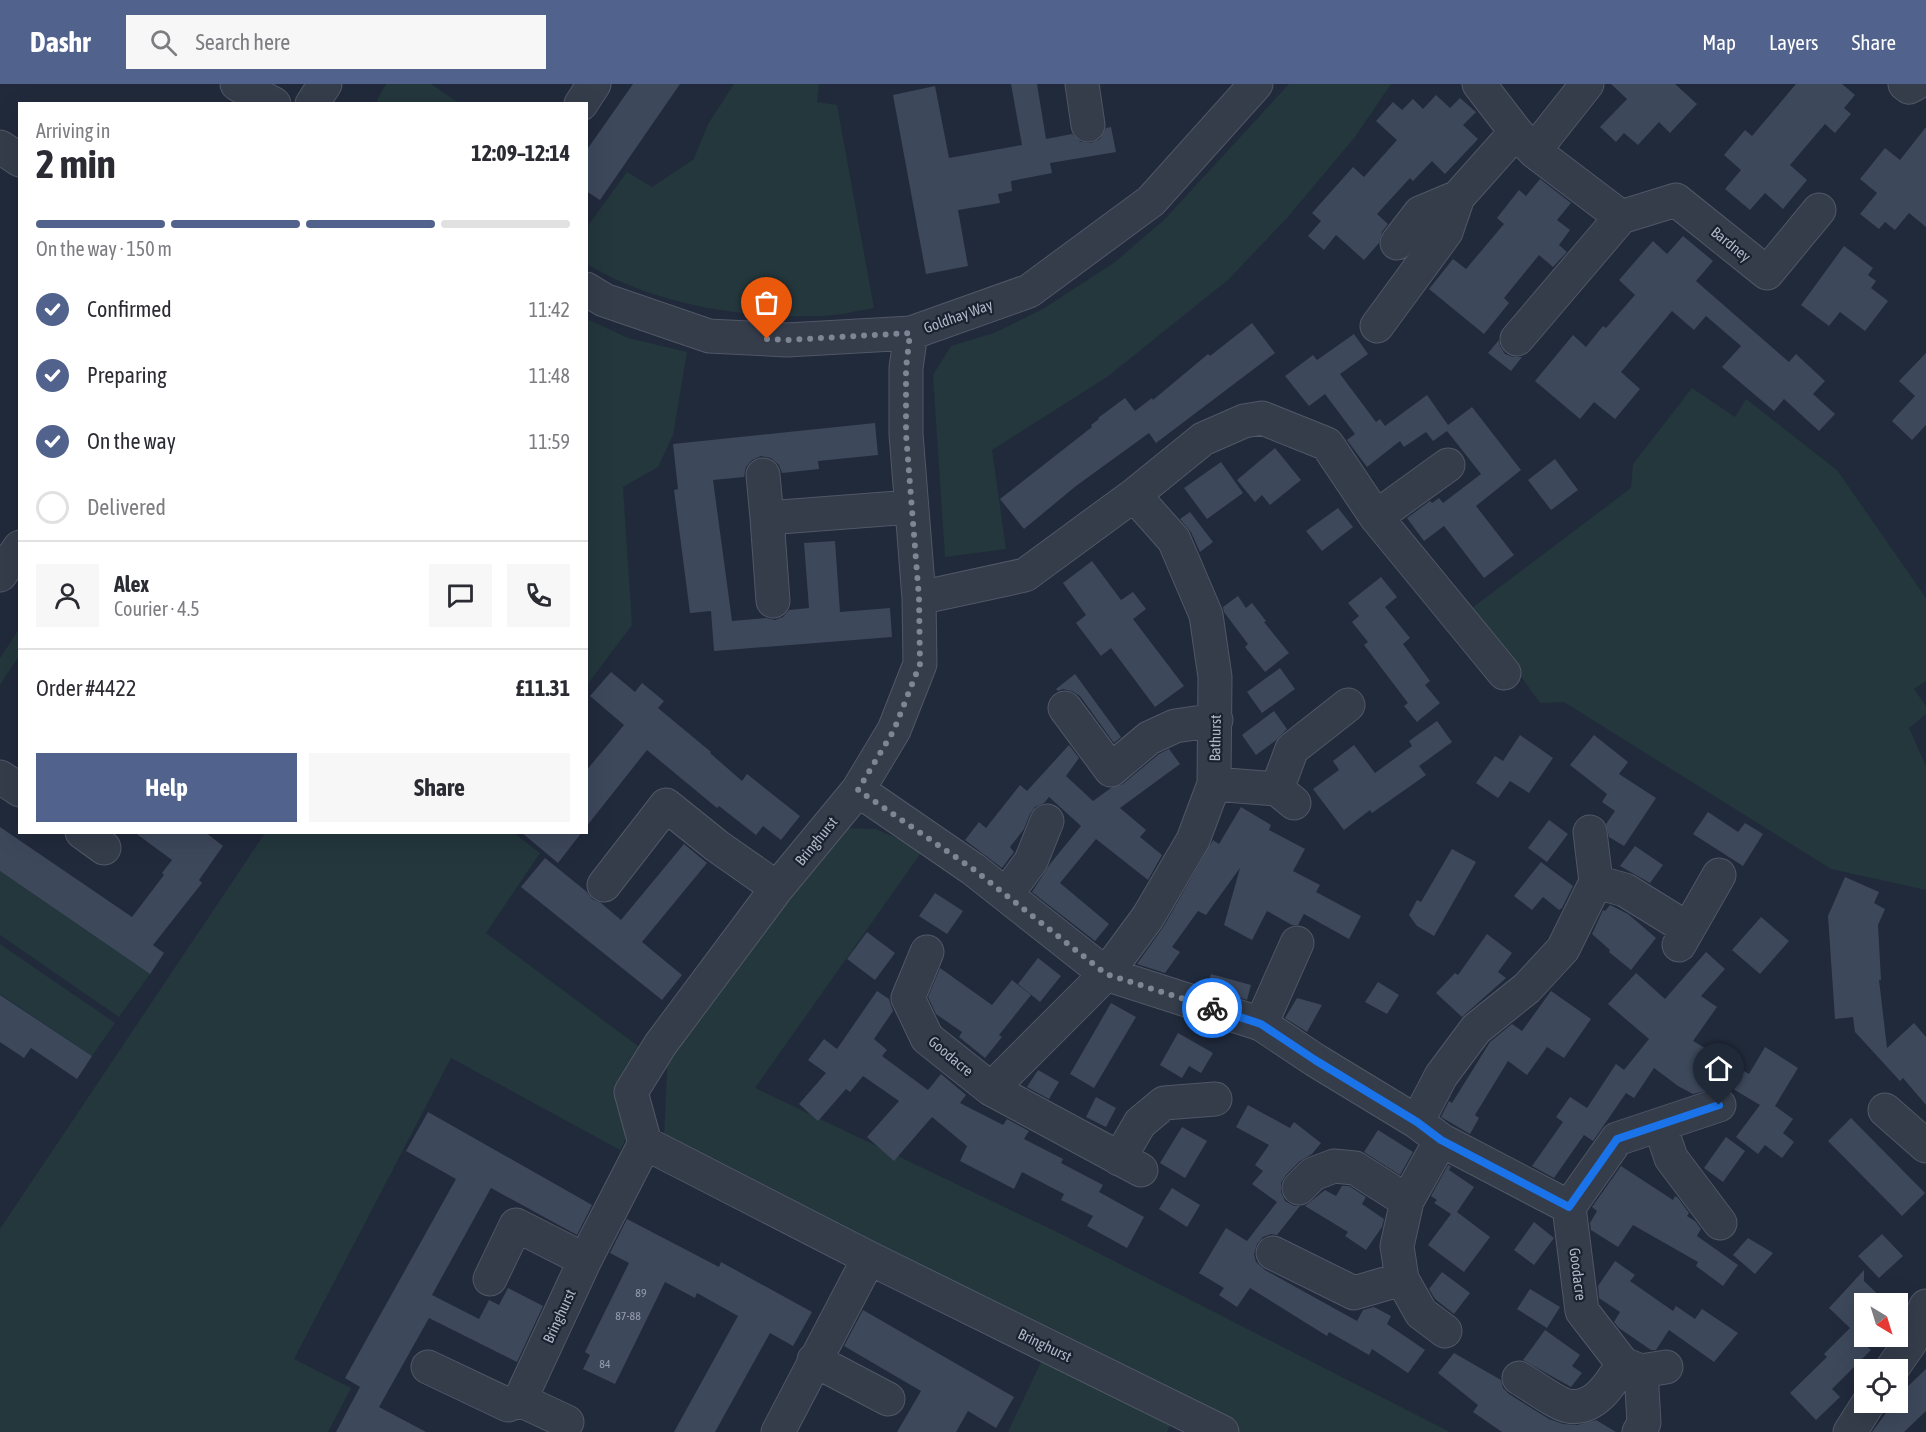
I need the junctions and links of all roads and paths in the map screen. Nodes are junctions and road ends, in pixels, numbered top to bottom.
1 (237, 84) edge
2 (325, 84) edge
3 (594, 84) edge
4 (1082, 84) edge
5 (1256, 84) edge
6 (1479, 84) edge
7 (1587, 84) edge
8 (1905, 84) edge
9 (1915, 84) edge
10 (270, 102) edge
11 (313, 102) edge
12 (582, 102) edge
13 (1088, 125) dead end
14 (1525, 141) junction
15 (0, 147) edge
16 (18, 159) edge
17 (1458, 197) junction
18 (1819, 210) dead end
19 (1622, 217) junction
20 (1397, 243) dead end
21 (588, 291) edge
22 (1377, 326) dead end
23 (910, 333) junction
24 (1517, 339) dead end
25 (1448, 465) dead end
26 (763, 476) dead end
27 (1134, 495) junction
28 (911, 507) junction
29 (1376, 517) junction
30 (767, 518) junction
31 (18, 550) edge
32 (0, 575) edge
33 (919, 598) junction
34 (773, 601) dead end
35 (1504, 673) dead end
36 (1348, 705) dead end
37 (1065, 708) dead end
38 (1216, 720) junction
39 (0, 777) edge
40 (1214, 784) junction
41 (18, 789) edge
42 (858, 790) junction
43 (1047, 821) dead end
44 (1590, 832) dead end
45 (1719, 875) dead end
46 (1596, 882) junction
47 (604, 885) dead end
48 (777, 888) junction
49 (1006, 895) junction
50 (1297, 943) dead end
51 (927, 952) dead end
52 (1106, 974) junction
53 (1261, 1024) junction
54 (991, 1089) junction
55 (1215, 1099) dead end
56 (1719, 1105) dead end
57 (1885, 1110) dead end
58 (1660, 1125) junction
59 (1429, 1131) junction
60 (645, 1143) junction
61 (1926, 1146) edge
62 (1299, 1188) dead end
63 (1407, 1201) junction
64 (1569, 1207) junction
65 (1720, 1223) dead end
66 (1273, 1253) dead end
67 (869, 1258) junction
68 (585, 1260) junction
69 (490, 1279) dead end
70 (1402, 1279) junction
71 (1926, 1306) edge
72 (1445, 1331) dead end
73 (1899, 1359) edge
74 (814, 1360) junction
75 (428, 1367) dead end
76 (1643, 1367) junction
77 (1519, 1378) dead end
78 (888, 1399) dead end
79 (519, 1401) junction
80 (1862, 1413) edge
81 (567, 1422) dead end
82 (778, 1432) edge
83 (1222, 1432) edge
84 (1640, 1432) edge
85 (1850, 1432) edge

1 - 10 street
2 - 11 street
3 - 12 street
4 - 13 street
5 - 23 street, Goldhay Way
6 - 14 street
7 - 14 street
8 - 9 street
14 - 17 street
14 - 19 street
15 - 16 street
17 - 20 street
17 - 22 street
18 - 19 street, Bardney
19 - 24 street
21 - 23 street, Goldhay Way
23 - 28 street, Bringhurst
25 - 29 street
26 - 30 street
27 - 29 street
27 - 33 street
27 - 38 street, Bathurst
28 - 30 street
28 - 33 street, Bringhurst
29 - 35 street
30 - 34 street
31 - 32 street
33 - 42 street, Bringhurst
36 - 40 street
37 - 38 street
38 - 40 street, Bathurst
39 - 41 street
40 - 52 street, Bathurst
42 - 48 street, Bringhurst
42 - 49 street
43 - 49 street
44 - 46 street
45 - 46 street
46 - 59 street
47 - 48 street
48 - 60 street, Bringhurst
49 - 52 street
50 - 53 street
51 - 54 street, Goodacre
52 - 53 street
52 - 54 street
53 - 59 street
54 - 55 street, Goodacre
56 - 58 street
57 - 61 street
58 - 64 street
58 - 65 street
59 - 63 street
59 - 64 street
60 - 67 street, Bringhurst
60 - 68 street, Bringhurst
62 - 63 street
63 - 70 street
64 - 76 street, Goodacre
66 - 70 street
67 - 74 street
67 - 83 street, Bringhurst
68 - 69 street
68 - 79 street, Bringhurst
70 - 72 street
71 - 73 street
74 - 78 street
74 - 82 street
75 - 79 street
76 - 77 street
76 - 84 street
79 - 81 street
80 - 85 street

